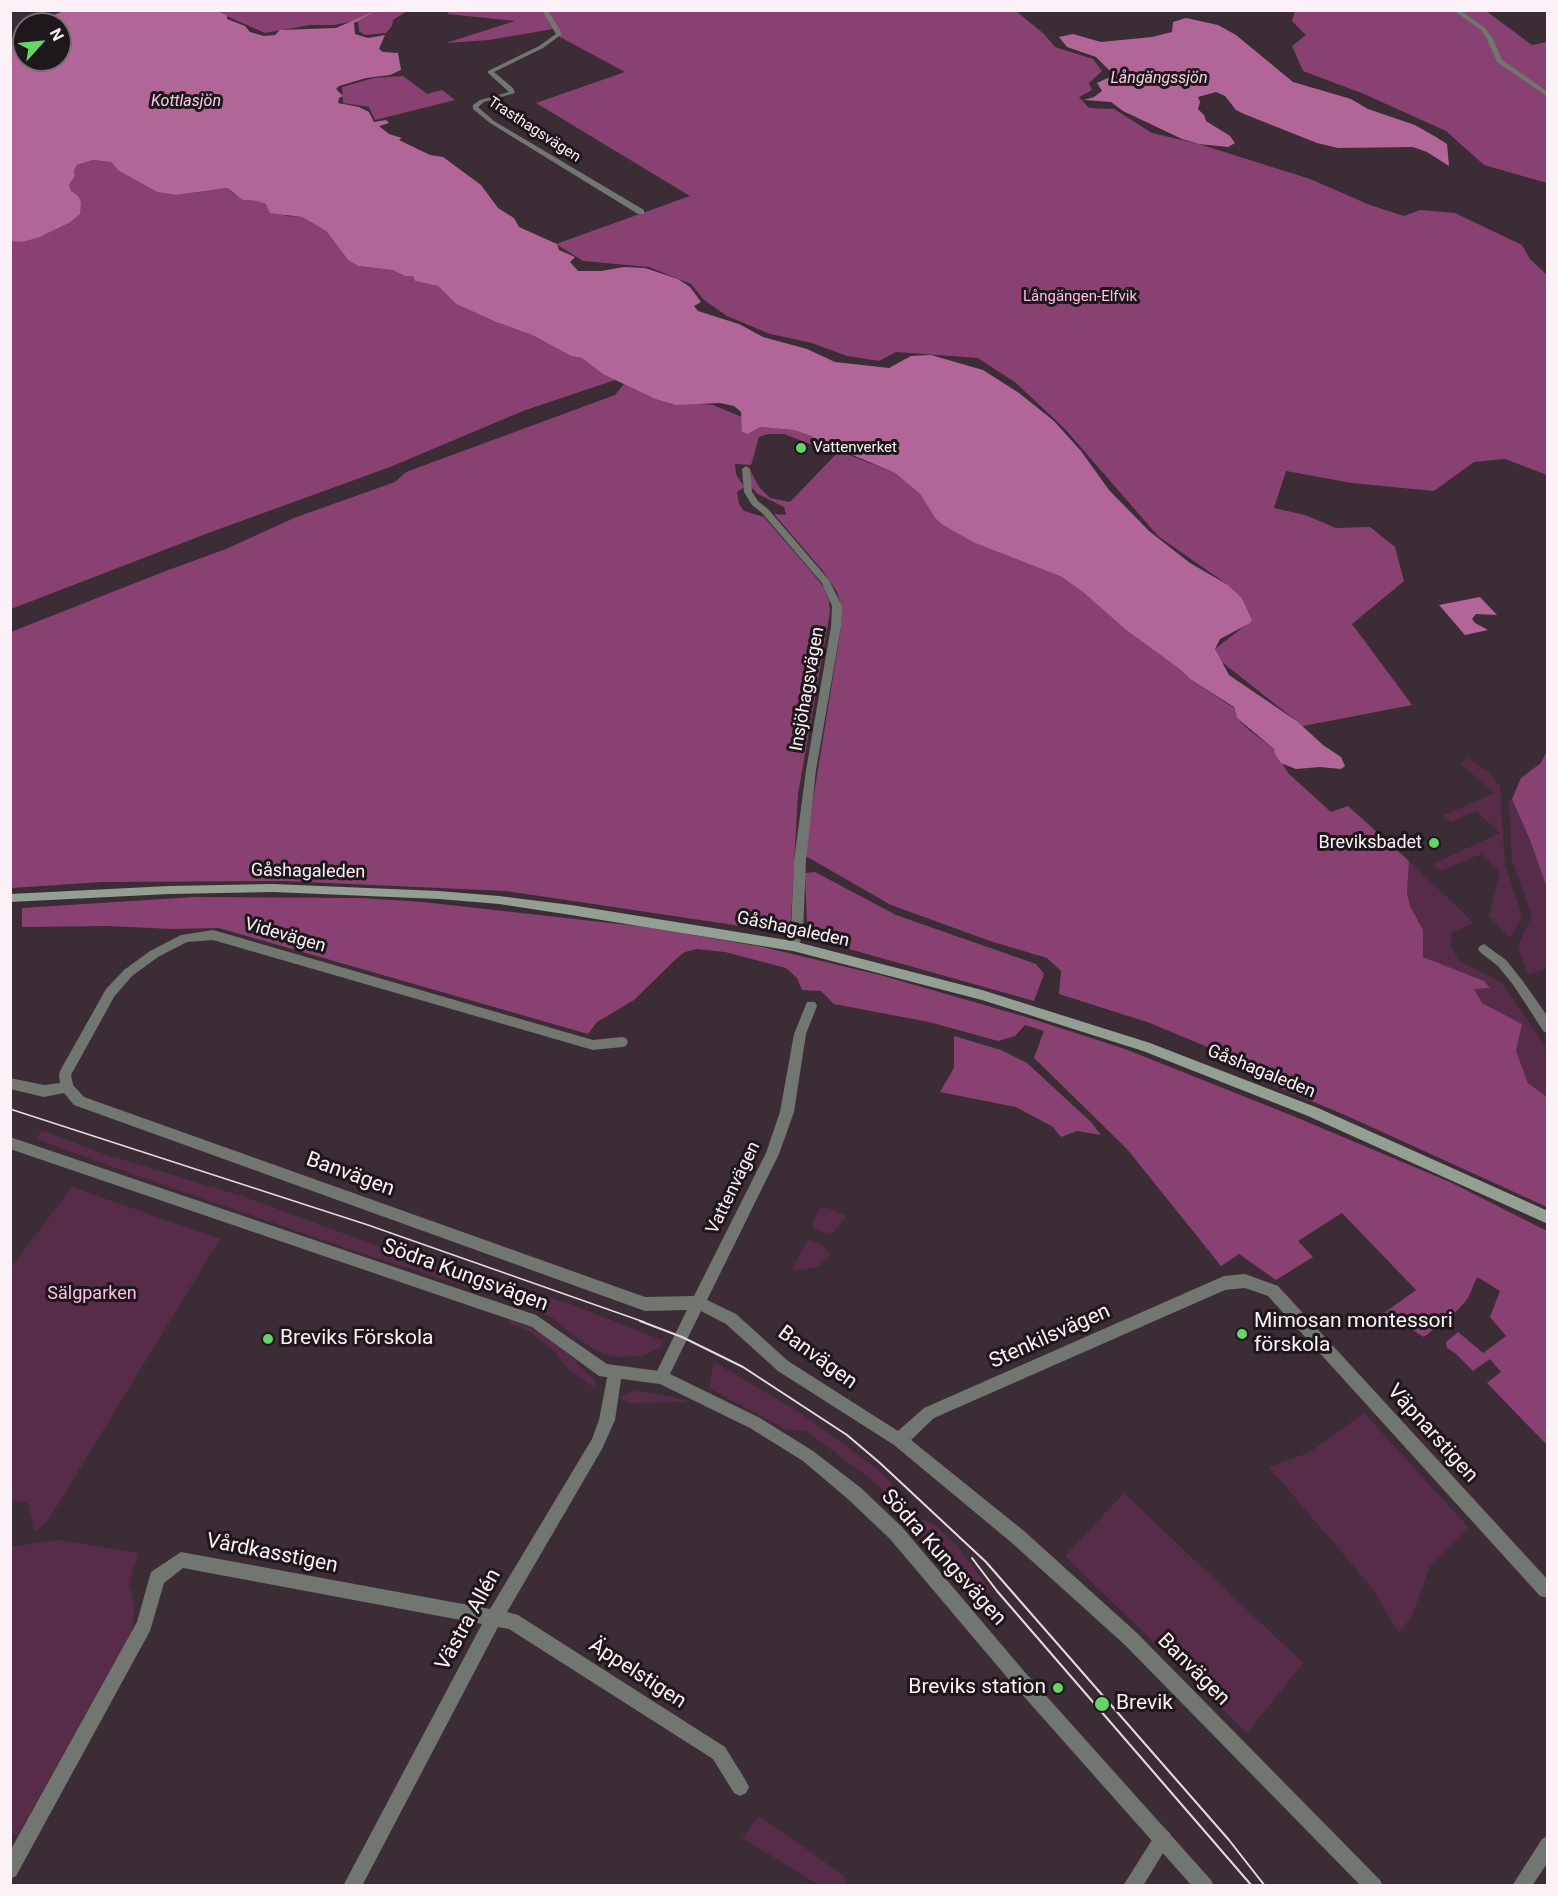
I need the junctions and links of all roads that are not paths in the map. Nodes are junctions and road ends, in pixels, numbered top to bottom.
1 (545, 10) edge
2 (1456, 10) edge
3 (1548, 94) edge
4 (640, 212) dead end
5 (746, 469) dead end
6 (10, 898) edge
7 (793, 946) junction
8 (1484, 949) dead end
9 (811, 1006) dead end
10 (1548, 1028) edge
11 (622, 1042) dead end
12 (10, 1083) edge
13 (67, 1087) junction
14 (10, 1143) edge
15 (1548, 1219) edge
16 (1224, 1283) joint
17 (699, 1303) junction
18 (615, 1373) junction
19 (661, 1377) junction
20 (899, 1440) junction
21 (1546, 1590) dead end
22 (494, 1618) junction
23 (740, 1787) dead end
24 (1163, 1838) junction
25 (1548, 1845) edge
26 (10, 1870) edge
27 (352, 1886) edge
28 (1132, 1886) edge
29 (1205, 1886) edge
30 (1374, 1886) edge
31 (1521, 1886) edge

1 - 4 street, Trasthagsvägen
2 - 3 street
5 - 7 street, Insjöhagsvägen
6 - 7 main road, Gåshagaleden
7 - 15 main road, Gåshagaleden
8 - 10 street
9 - 17 street, Vattenvägen
11 - 13 street, Videvägen
12 - 13 street
13 - 17 street, Banvägen
14 - 18 street, Södra Kungsvägen
16 - 20 street, Stenkilsvägen
16 - 21 street, Väpnarstigen
17 - 19 street, Vattenvägen
17 - 20 street, Banvägen
18 - 19 street, Södra Kungsvägen
18 - 22 street, Västra Allén
19 - 24 street, Södra Kungsvägen
20 - 30 street, Banvägen
22 - 23 street, Äppelstigen
22 - 26 street, Vårdkasstigen
22 - 27 street, Västra Allén
24 - 28 street
24 - 29 street, Södra Kungsvägen
25 - 31 street

